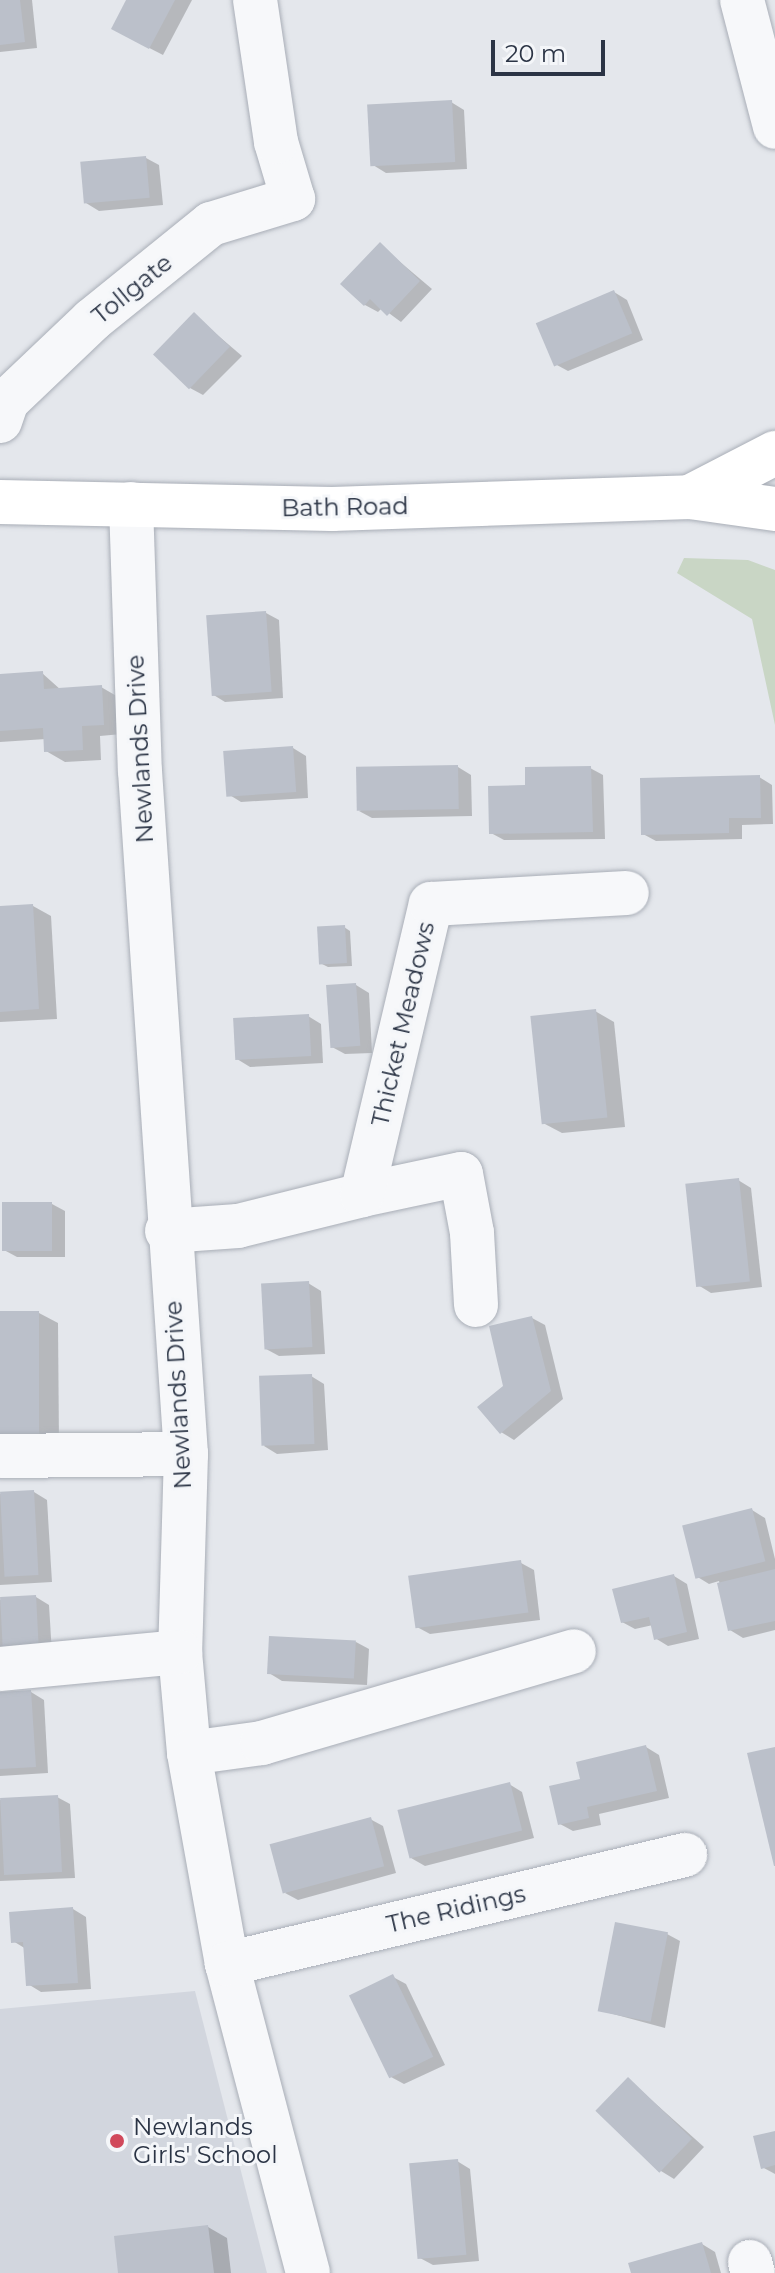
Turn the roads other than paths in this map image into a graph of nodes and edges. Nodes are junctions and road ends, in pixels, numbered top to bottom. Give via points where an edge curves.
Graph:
1 (255, 0) edge
2 (742, 0) edge
3 (775, 127) edge
4 (0, 421) edge
5 (775, 453) edge
6 (690, 497) junction
7 (0, 502) edge
8 (131, 504) junction
9 (775, 509) edge
10 (627, 893) dead end
11 (362, 1195) junction
12 (167, 1231) junction
13 (476, 1305) dead end
14 (186, 1454) junction
15 (0, 1456) edge
16 (574, 1651) dead end
17 (180, 1652) junction
18 (0, 1669) edge
19 (189, 1753) junction
20 (685, 1855) dead end
21 (227, 1964) junction
22 (308, 2273) edge

1 - 4 street, Tollgate via 276,142 293,199 211,224 92,320 7,401
2 - 3 street
5 - 6 main road, Bath Road
6 - 8 main road, Bath Road via 332,509
6 - 9 main road, Bath Road
7 - 8 main road, Bath Road
8 - 12 street, Newlands Drive via 140,771
10 - 11 street, Thicket Meadows via 431,904
11 - 12 street via 238,1226
11 - 13 street via 461,1174 472,1233
12 - 14 street, Newlands Drive
14 - 15 street
14 - 17 street, Newlands Drive
16 - 19 street via 262,1743
17 - 18 street
17 - 19 street, Newlands Drive
19 - 21 street, Newlands Drive
20 - 21 street, The Ridings
21 - 22 street, Newlands Drive

